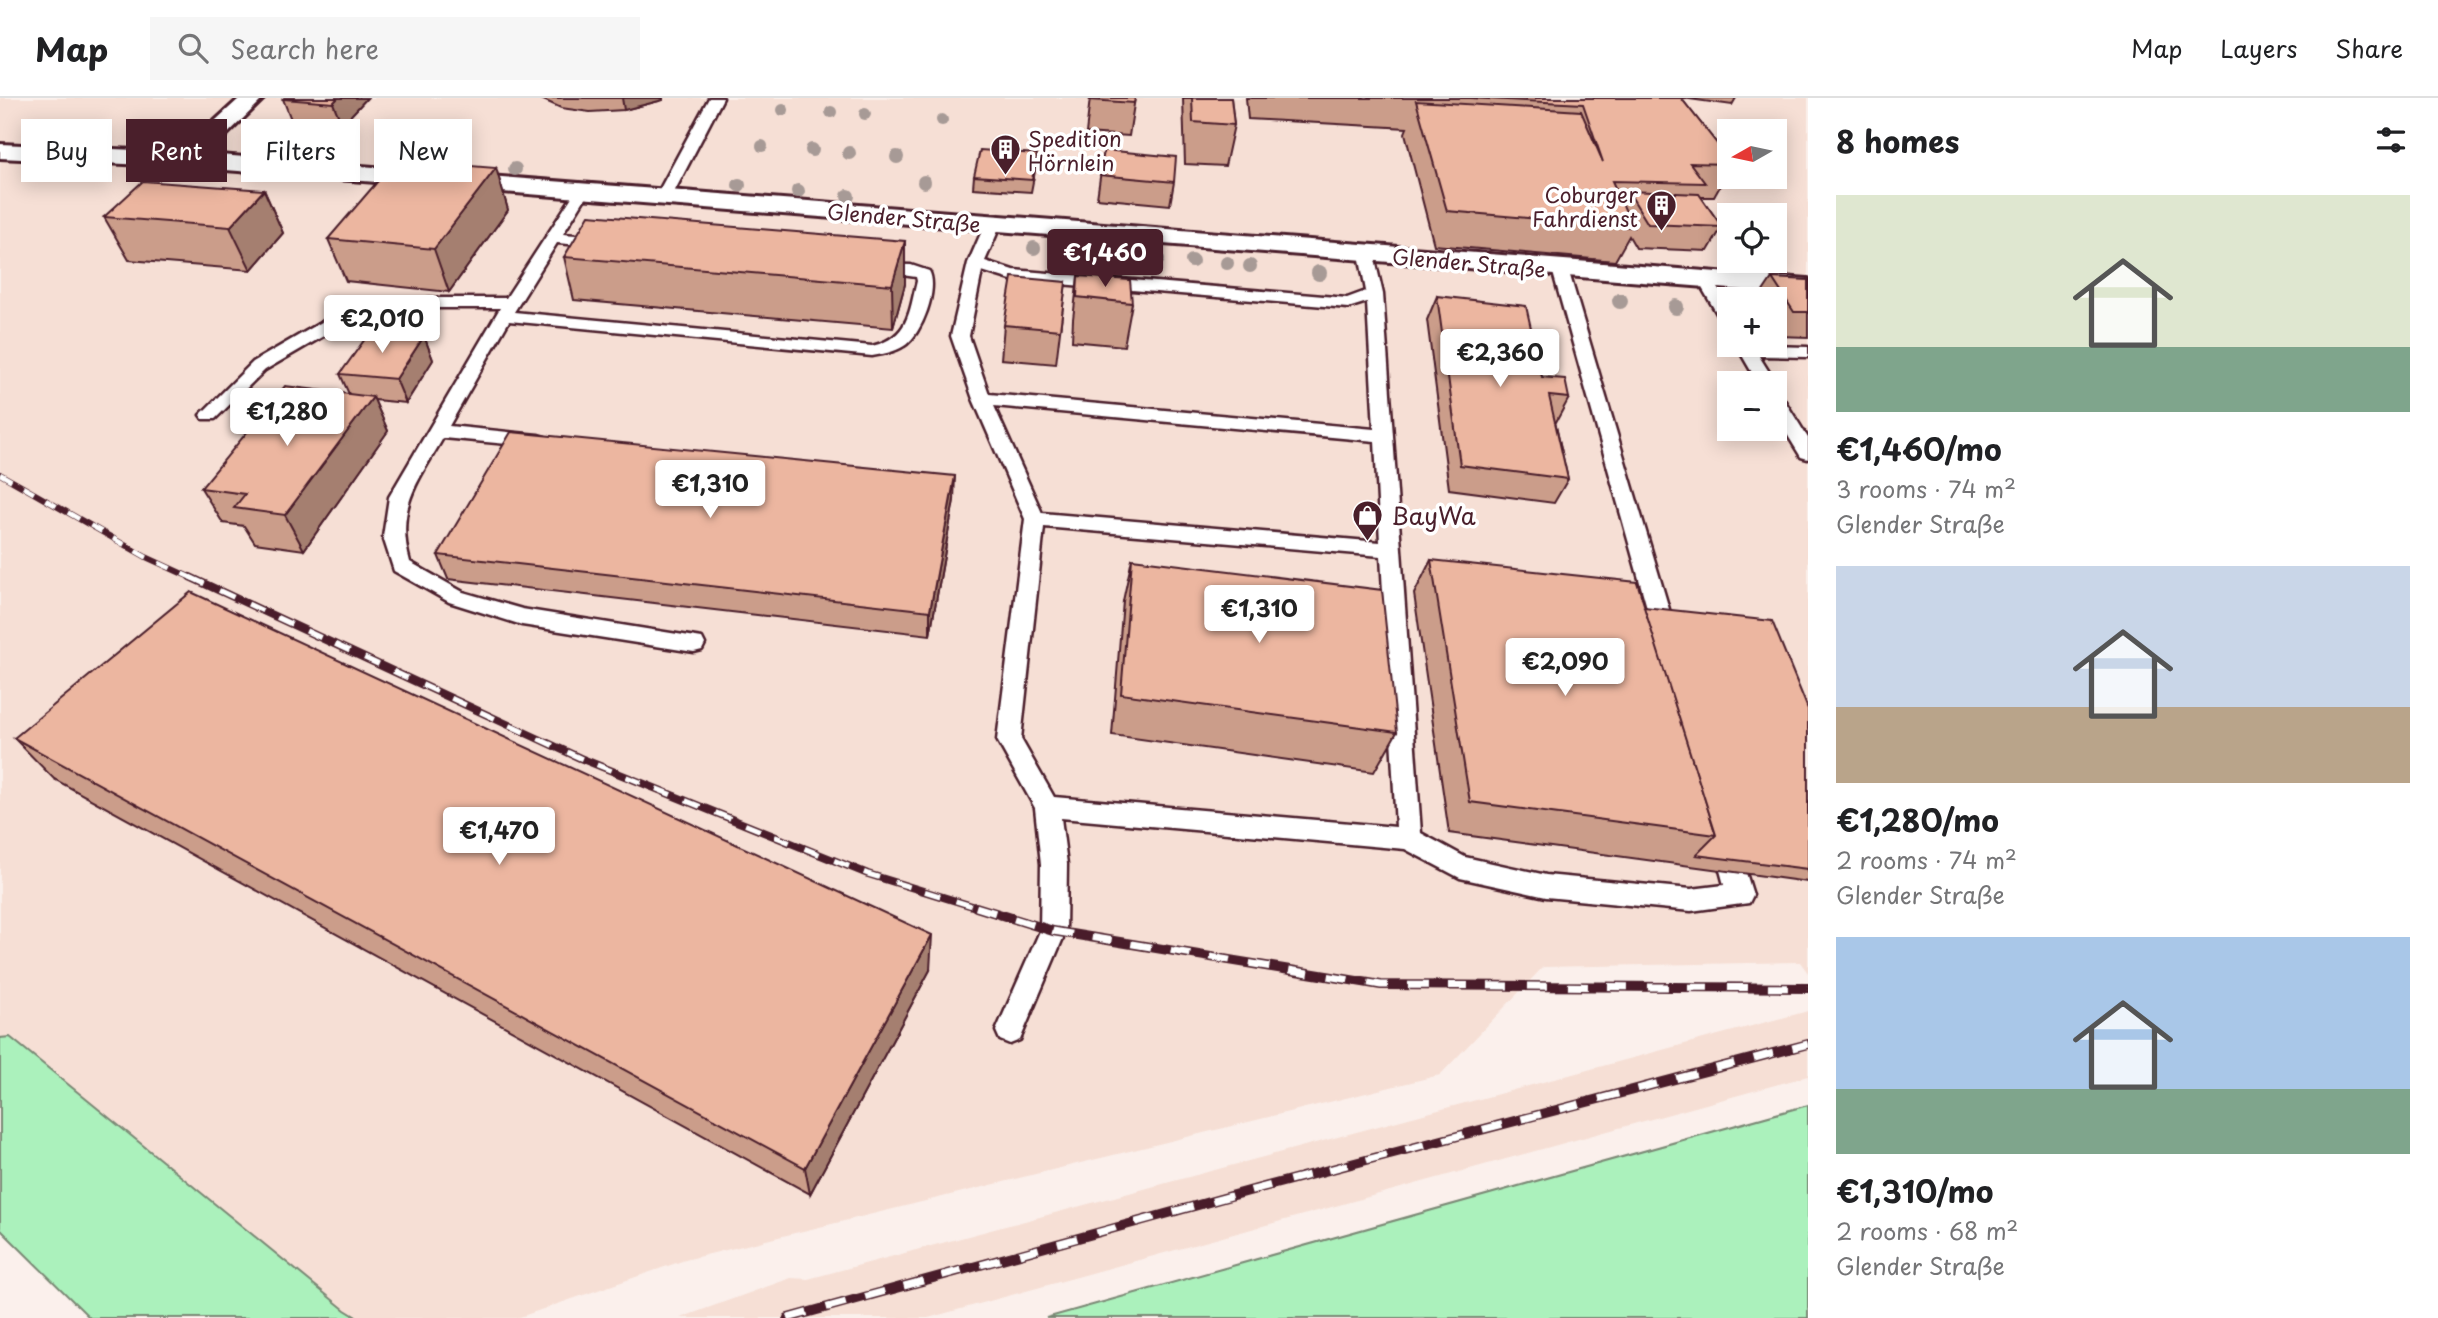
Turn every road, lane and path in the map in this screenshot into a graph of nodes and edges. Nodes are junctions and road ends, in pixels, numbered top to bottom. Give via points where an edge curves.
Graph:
1 (253, 98) edge
2 (716, 98) edge
3 (227, 122) edge
4 (0, 151) edge
5 (126, 157) edge
6 (227, 163) edge
7 (582, 192) junction
8 (663, 198) junction
9 (993, 225) junction
10 (553, 238) junction
11 (622, 244) edge
12 (1367, 254) junction
13 (976, 262) junction
14 (856, 265) edge
15 (1560, 269) junction
16 (1706, 281) junction
17 (1808, 287) edge
18 (1375, 294) junction
19 (1717, 300) edge
20 (508, 310) junction
21 (1787, 350) edge
22 (1808, 352) edge
23 (982, 399) junction
24 (209, 415) dead end
25 (1787, 418) edge
26 (437, 431) junction
27 (1384, 436) junction
28 (560, 444) edge
29 (1808, 453) edge
30 (1035, 519) junction
31 (1391, 550) junction
32 (694, 644) dead end
33 (1671, 656) edge
34 (1047, 807) junction
35 (1721, 829) edge
36 (1409, 839) junction
37 (1010, 1031) dead end

1 - 3 street
2 - 8 lane
4 - 5 street, Glender Straße
6 - 7 street, Glender Straße
7 - 8 street, Glender Straße
7 - 10 lane
8 - 9 street, Glender Straße
9 - 12 street, Glender Straße
9 - 13 lane
10 - 11 lane
10 - 20 lane
12 - 15 street, Glender Straße
12 - 18 lane
13 - 18 lane via 1011,275 1348,303
13 - 23 lane via 960,336
14 - 20 lane via 923,274 912,331 893,347 872,351
15 - 16 street, Glender Straße
15 - 33 lane
16 - 17 street, Glender Straße
16 - 19 lane
18 - 27 lane
20 - 24 lane via 430,303 368,312 333,323 259,366
20 - 26 lane
21 - 22 lane
23 - 27 lane
23 - 30 lane
25 - 29 lane
26 - 28 lane
26 - 32 lane via 399,497 393,537 401,566 456,597 522,617
27 - 31 lane
30 - 31 lane
30 - 34 lane via 1009,740
31 - 36 lane
34 - 36 lane
34 - 37 lane via 1054,864 1053,931
35 - 36 lane via 1740,895 1691,900 1534,884 1460,867

